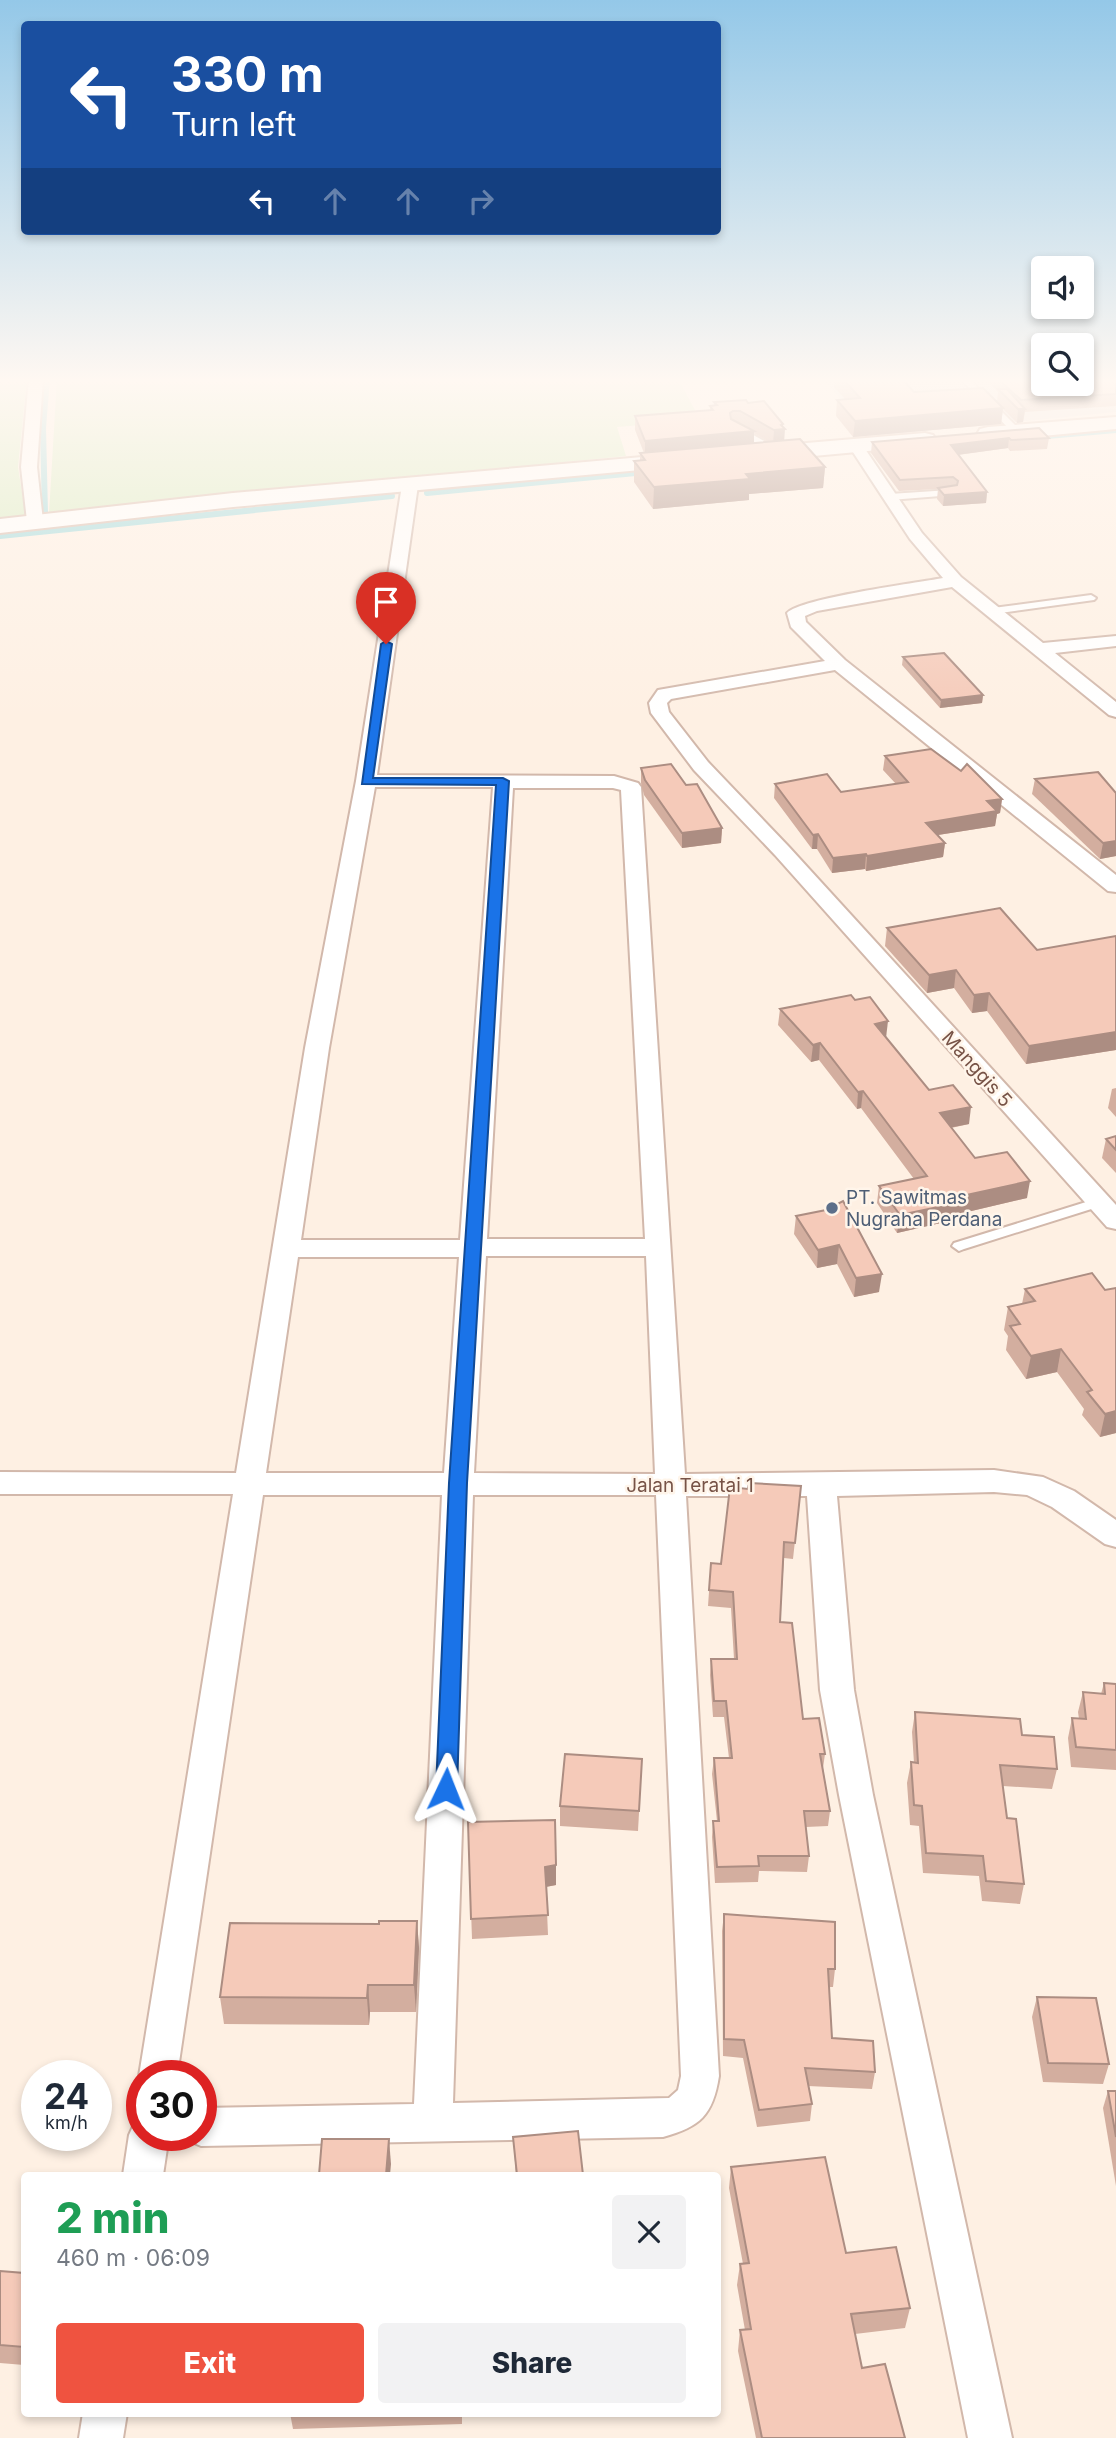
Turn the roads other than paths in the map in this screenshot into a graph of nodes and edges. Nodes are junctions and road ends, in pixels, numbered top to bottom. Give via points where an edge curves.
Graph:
1 (32, 492) edge
2 (340, 492) edge
3 (410, 492) edge
4 (887, 492) edge
5 (950, 493) edge
6 (890, 497) junction
7 (35, 521) junction
8 (0, 526) edge
9 (955, 581) junction
10 (1091, 598) dead end
11 (993, 611) junction
12 (1116, 641) edge
13 (1041, 649) junction
14 (839, 664) junction
15 (1116, 711) edge
16 (366, 781) junction
17 (503, 781) junction
18 (1116, 886) edge
19 (1111, 1214) edge
20 (959, 1246) dead end
21 (659, 1247) junction
22 (475, 1248) junction
23 (285, 1249) junction
24 (0, 1483) edge
25 (248, 1483) junction
26 (458, 1483) junction
27 (669, 1485) junction
28 (821, 1485) junction
29 (1116, 1536) edge
30 (161, 2060) edge
31 (433, 2123) junction
32 (217, 2127) edge
33 (147, 2151) edge
34 (143, 2172) edge
35 (104, 2417) edge
36 (101, 2438) edge
37 (990, 2438) edge

1 - 7 street
2 - 7 street
3 - 16 street
4 - 6 street
5 - 6 lane
6 - 9 street
7 - 8 street
9 - 11 street
9 - 14 street via 796,612 797,623
10 - 11 lane
11 - 13 street
12 - 13 street
13 - 15 street
14 - 18 street
14 - 19 street, Manggis 5 via 665,694 658,703 660,713 701,766
16 - 17 street
16 - 23 street
17 - 21 street via 614,782 631,787
17 - 22 street
19 - 20 lane
21 - 22 street
21 - 27 street
22 - 23 street
22 - 26 street
23 - 25 street
24 - 25 street, Jalan Teratai 1
25 - 26 street, Jalan Teratai 1
25 - 30 street
26 - 27 street, Jalan Teratai 1
26 - 31 street
27 - 28 street, Jalan Teratai 1
27 - 31 street via 700,2076 697,2094 679,2115 663,2118
28 - 29 street, Jalan Teratai 1 via 955,1481 1032,1485 1063,1499
28 - 37 street via 837,1690
31 - 32 street
33 - 34 street
35 - 36 street

